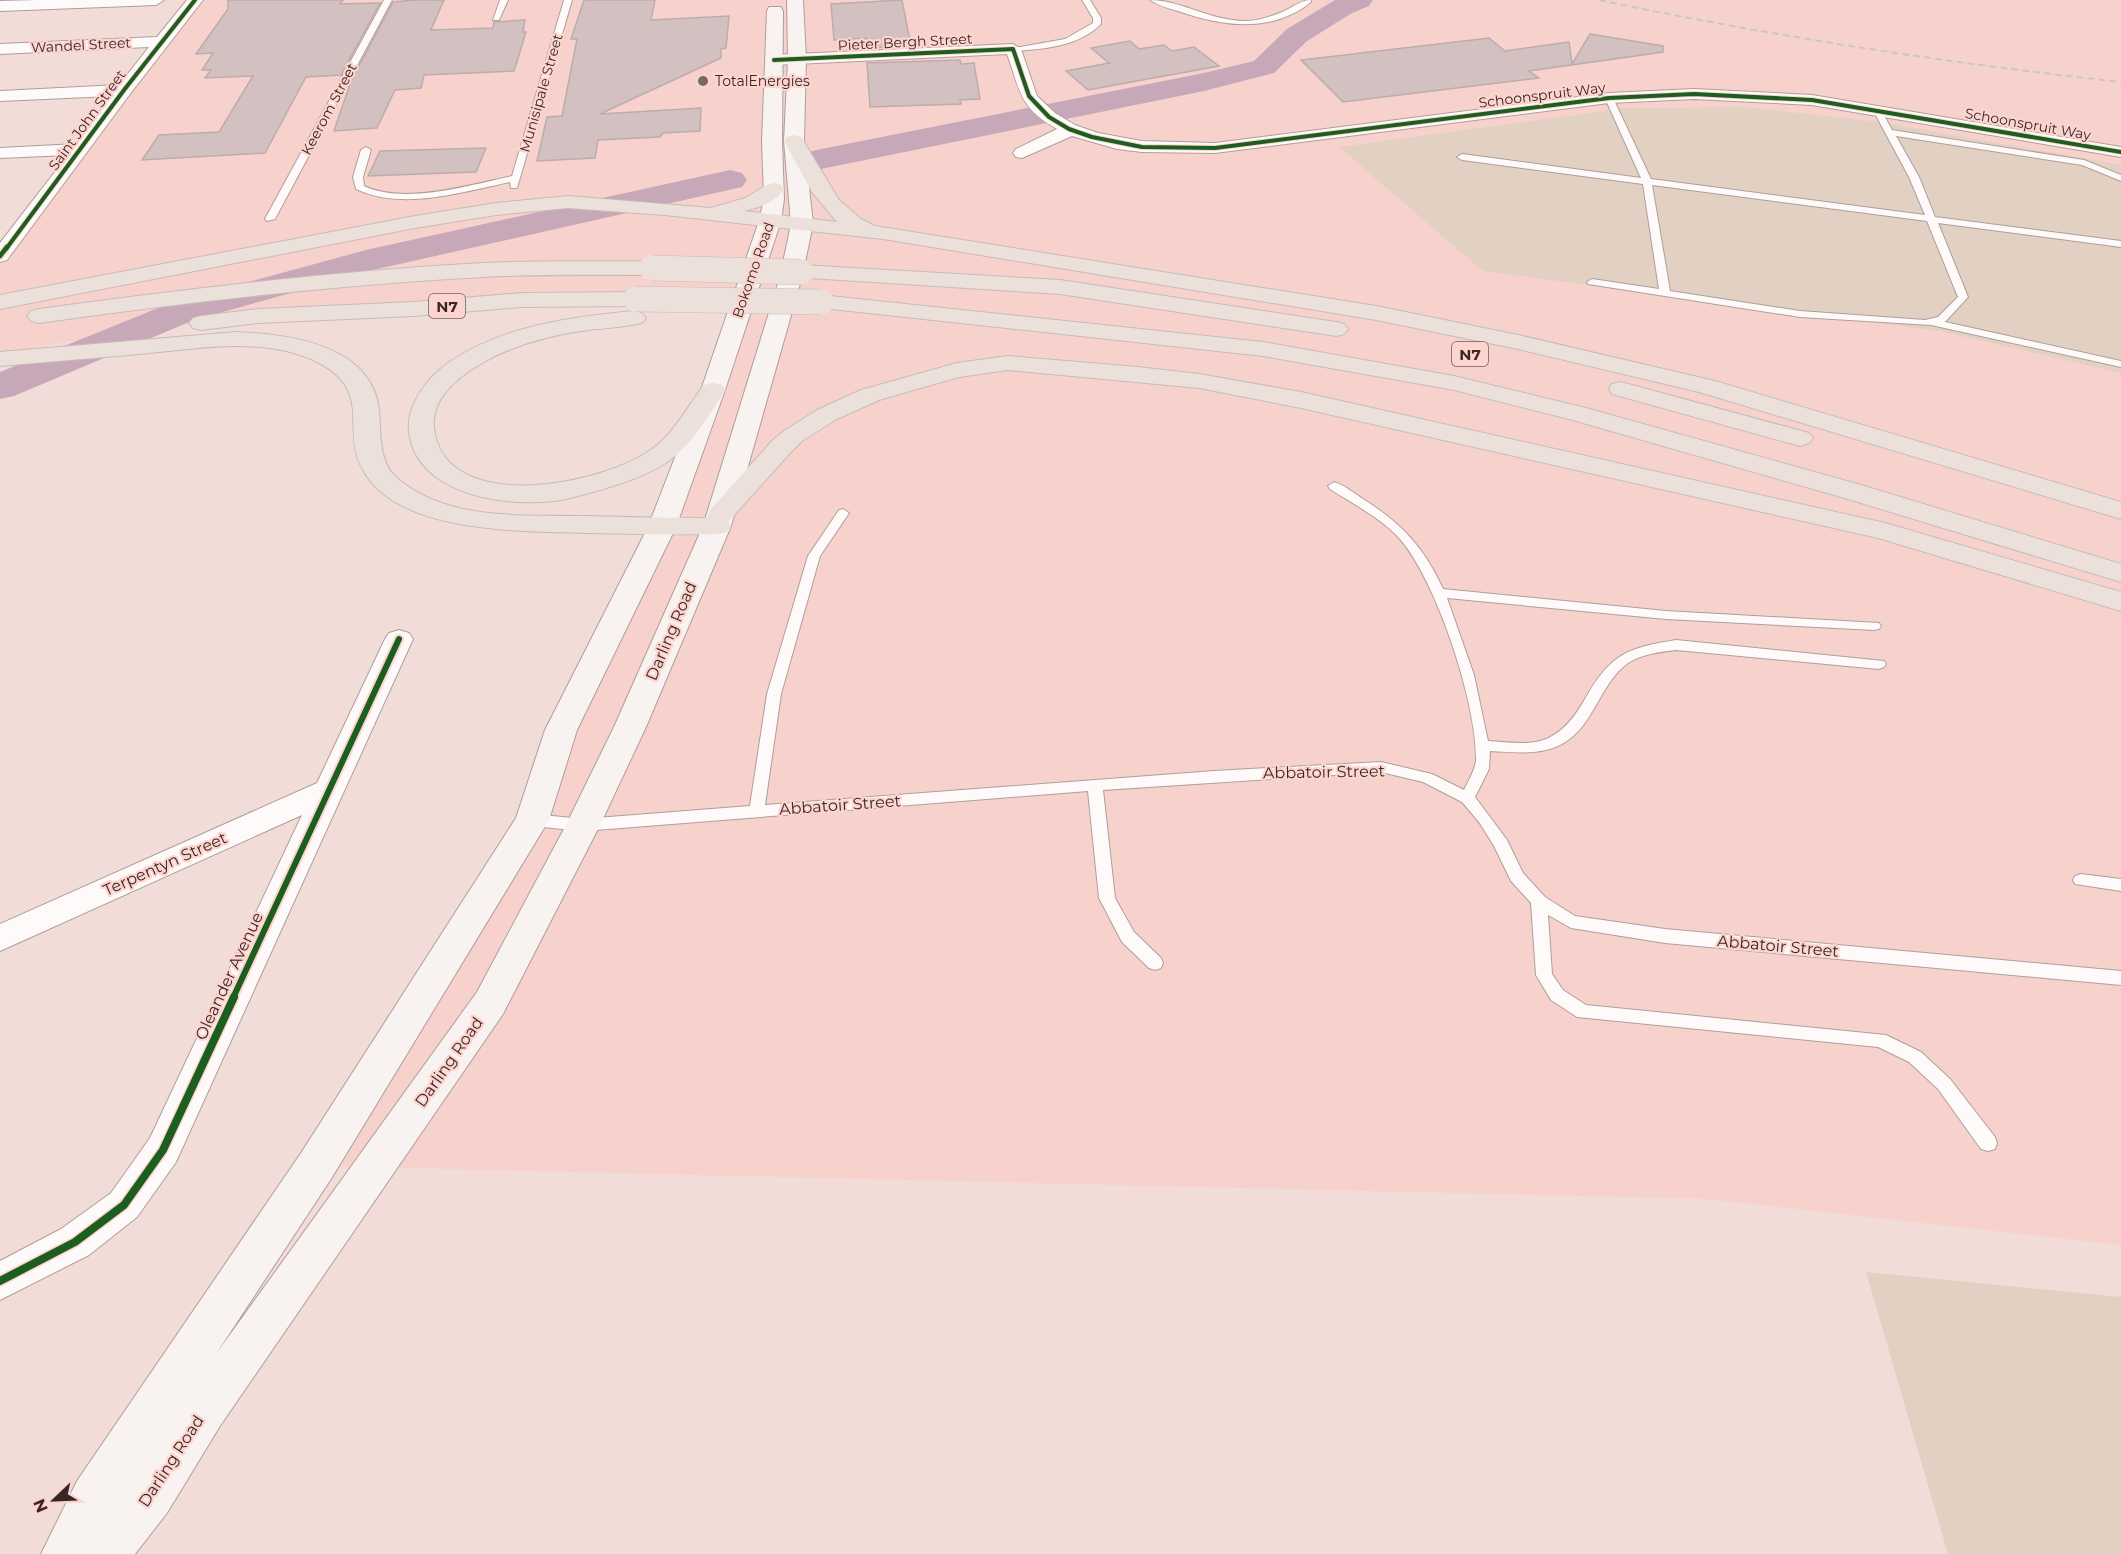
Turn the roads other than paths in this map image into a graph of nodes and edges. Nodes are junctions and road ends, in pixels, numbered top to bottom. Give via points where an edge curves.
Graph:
1 (156, 0) edge
2 (195, 0) edge
3 (388, 0) edge
4 (504, 0) edge
5 (568, 0) edge
6 (775, 0) edge
7 (795, 0) edge
8 (1086, 0) edge
9 (1154, 0) edge
10 (1306, 0) edge
11 (0, 6) edge
12 (496, 18) dead end
13 (162, 42) junction
14 (0, 49) edge
15 (1013, 49) junction
16 (797, 59) junction
17 (774, 60) junction
18 (124, 90) junction
19 (0, 96) edge
20 (1609, 98) junction
21 (1877, 110) junction
22 (1063, 126) junction
23 (1888, 132) junction
24 (794, 141) junction
25 (82, 149) junction
26 (366, 150) dead end
27 (2121, 152) edge
28 (0, 153) edge
29 (1022, 153) dead end
30 (1462, 157) dead end
31 (2121, 178) edge
32 (1647, 180) junction
33 (774, 189) junction
34 (702, 213) junction
35 (1931, 218) junction
36 (270, 219) dead end
37 (770, 221) junction
38 (802, 224) junction
39 (883, 233) junction
40 (2121, 244) edge
41 (0, 256) edge
42 (1592, 282) dead end
43 (1665, 293) junction
44 (0, 302) edge
45 (636, 308) junction
46 (819, 312) junction
47 (0, 321) edge
48 (1931, 322) junction
49 (0, 354) edge
50 (0, 358) edge
51 (2121, 364) edge
52 (712, 390) junction
53 (1334, 486) dead end
54 (2121, 511) edge
55 (843, 513) dead end
56 (718, 521) junction
57 (662, 527) junction
58 (2121, 527) edge
59 (1885, 531) junction
60 (2121, 573) edge
61 (1437, 593) junction
62 (2121, 602) edge
63 (1874, 626) dead end
64 (399, 639) dead end
65 (1879, 664) dead end
66 (1481, 746) junction
67 (1095, 786) junction
68 (330, 790) junction
69 (1467, 798) junction
70 (757, 811) junction
71 (532, 820) junction
72 (583, 825) junction
73 (2081, 880) dead end
74 (2121, 885) edge
75 (1539, 901) junction
76 (0, 938) edge
77 (1155, 963) dead end
78 (2121, 978) edge
79 (1988, 1143) dead end
80 (10, 1276) edge
81 (66, 1554) edge
82 (104, 1554) edge

1 - 11 street
2 - 13 street, Saint John Street
3 - 36 lane, Keerom Street
4 - 12 lane
5 - 26 lane, Munisipale Street via 515,182 440,193 378,196 358,187
6 - 17 main road, Bokomo Road
7 - 16 main road, Bokomo Road
8 - 15 lane, Pieter Bergh Street via 1097,18 1097,24 1090,30 1052,47
9 - 10 lane via 1233,25 1256,23 1293,11
13 - 14 street, Wandel Street
13 - 18 street, Saint John Street
15 - 16 street, Pieter Bergh Street
15 - 22 street, Schoonspruit Way via 1032,100
16 - 17 street, Pieter Bergh Street
16 - 24 main road, Bokomo Road
17 - 33 main road, Bokomo Road
18 - 19 street
18 - 25 street, Saint John Street
20 - 21 street, Schoonspruit Way via 1746,95
20 - 22 street, Schoonspruit Way via 1215,148 1143,146 1110,141
20 - 32 lane
21 - 23 lane
21 - 27 street, Schoonspruit Way
22 - 29 street
23 - 31 lane via 2084,163
23 - 35 lane via 1914,177
24 - 38 main road, Bokomo Road
24 - 39 highway via 826,199 857,224
25 - 28 street
25 - 41 street, Saint John Street
30 - 32 lane
32 - 35 lane
32 - 43 lane
33 - 34 highway via 745,205
33 - 37 main road, Bokomo Road
34 - 37 highway
34 - 44 highway via 568,202 496,209
35 - 40 lane
35 - 48 lane via 1963,297 1941,320
37 - 38 highway
37 - 52 main road, Bokomo Road
38 - 39 highway
38 - 56 main road, Bokomo Road via 791,277
39 - 54 highway via 1376,313 1518,342 1706,387
42 - 43 lane
43 - 48 lane via 1800,314
45 - 46 highway
45 - 49 highway, N7 via 523,300 259,316 123,332
45 - 52 highway via 534,332 455,369 422,411 423,444 431,459 452,476 480,489 513,494 555,493 615,479 665,451
46 - 59 highway via 906,328 1066,344 1229,367 1387,396 1644,455 1781,493
46 - 60 highway, N7 via 1263,349 1454,383 1634,429
47 - 58 highway, N7, bridge via 335,281 485,270 652,268 801,272 1060,287 1408,341 1600,383
48 - 51 lane
50 - 57 highway via 230,340 298,345 346,367 362,387 375,469 383,480 411,500 452,515 497,522
52 - 57 main road, Bokomo Road
53 - 61 lane via 1403,535 1421,558
55 - 70 lane via 814,556 804,590 774,694
56 - 57 highway
56 - 59 highway via 782,446 826,415 922,378 1008,363 1210,383 1460,434
56 - 72 main road, Darling Road via 630,727
57 - 71 main road via 561,730
59 - 62 highway
61 - 63 lane via 1666,615
61 - 66 lane via 1467,671
64 - 68 street, Oleander Avenue
65 - 66 lane via 1676,645 1648,650 1622,661 1566,734 1542,746
66 - 69 lane via 1483,762
67 - 69 lane, Abbatoir Street via 1381,767 1427,778
67 - 70 lane, Abbatoir Street
67 - 77 lane via 1107,898 1128,937
68 - 76 street, Terpentyn Street
68 - 80 street, Oleander Avenue via 163,1150 124,1205 75,1242
69 - 75 lane, Abbatoir Street via 1501,844 1517,877
70 - 72 lane, Abbatoir Street
71 - 72 lane, Abbatoir Street
71 - 81 main road via 316,1166 94,1498
72 - 82 main road, Darling Road via 490,1003 204,1410 150,1496
73 - 74 lane
75 - 78 lane, Abbatoir Street via 1571,922 1665,936
75 - 79 lane via 1544,975 1557,995 1582,1012 1880,1040 1915,1057 1944,1084

